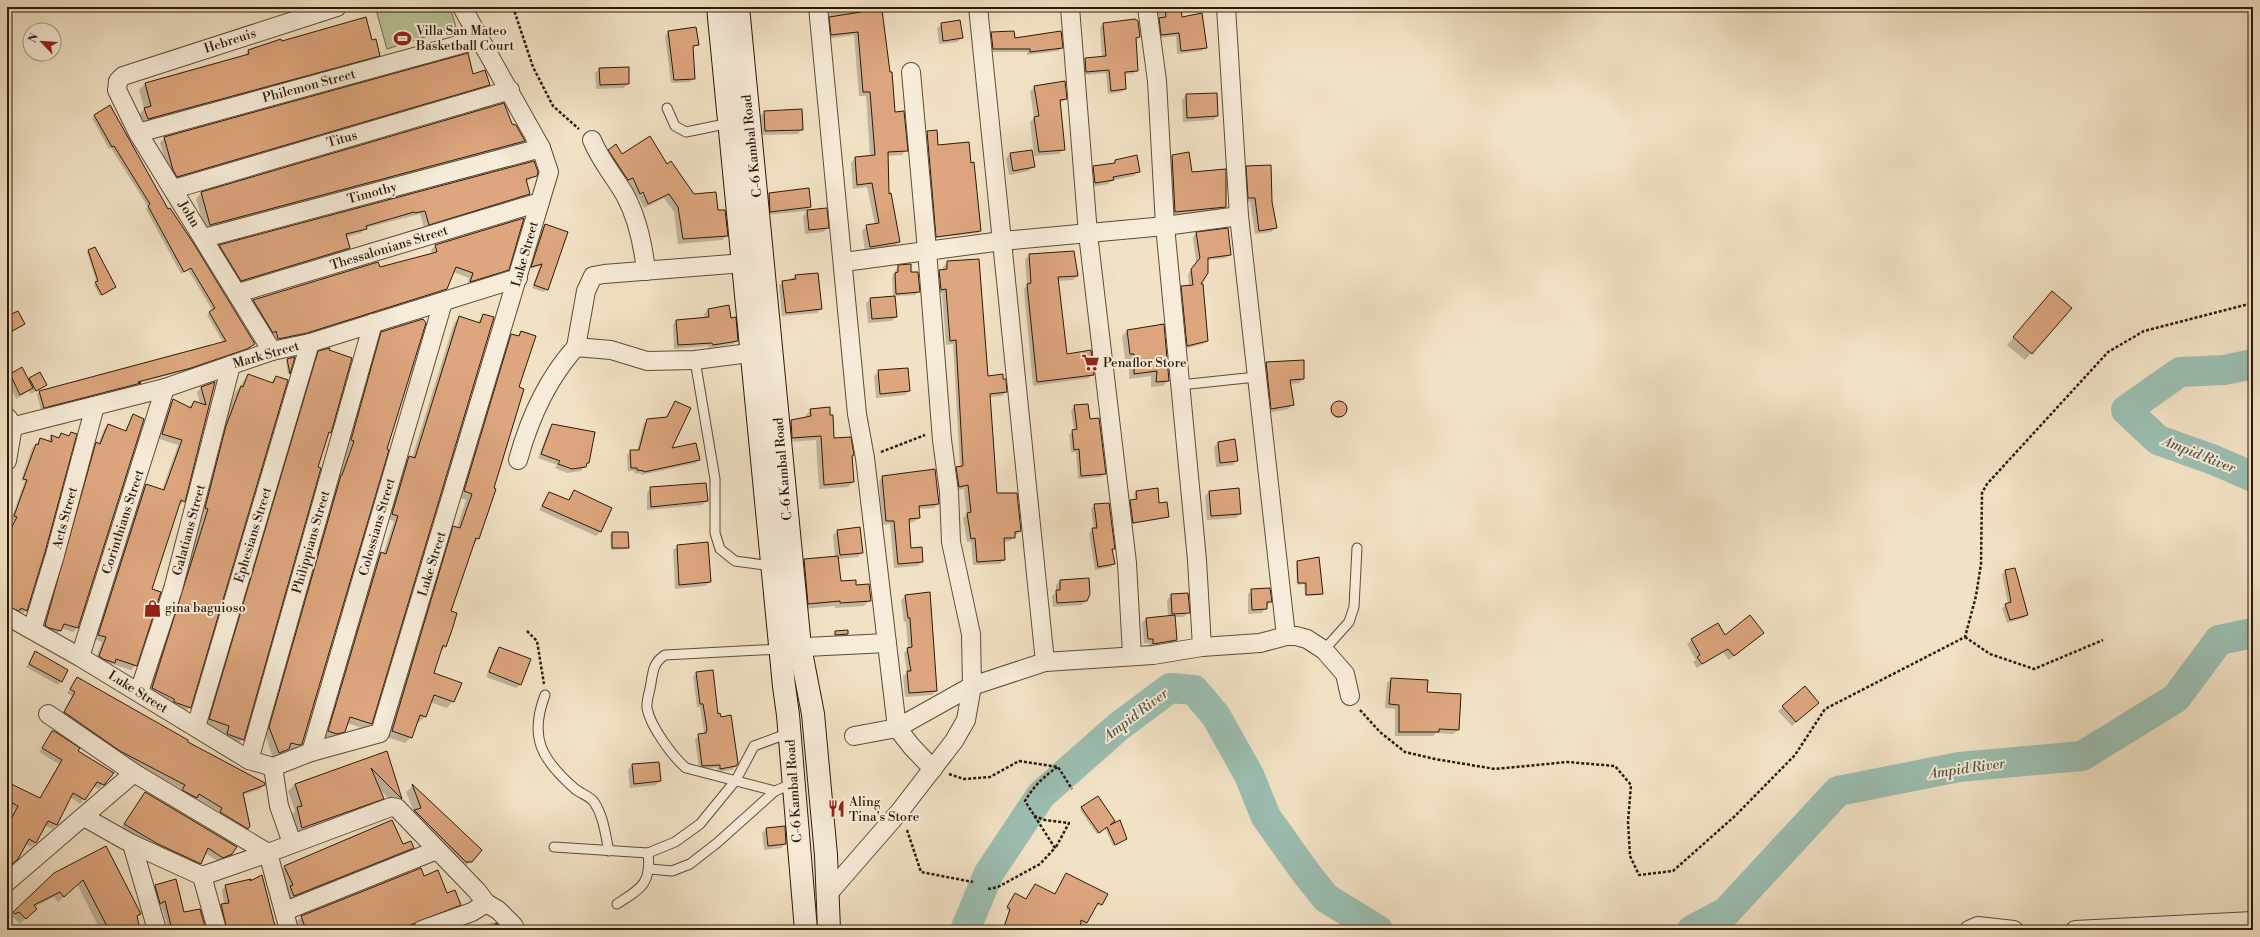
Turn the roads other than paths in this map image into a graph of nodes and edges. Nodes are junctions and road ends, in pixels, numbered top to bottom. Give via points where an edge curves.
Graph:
1 (337, 7) edge
2 (462, 7) edge
3 (718, 7) edge
4 (738, 7) edge
5 (818, 7) edge
6 (978, 7) edge
7 (1070, 7) edge
8 (1147, 7) edge
9 (1226, 7) edge
10 (480, 39) junction
11 (910, 72) dead end
12 (123, 76) joint
13 (510, 90) junction
14 (667, 108) dead end
15 (730, 123) junction
16 (138, 133) junction
17 (592, 140) road end
18 (541, 148) junction
19 (174, 189) junction
20 (540, 202) junction
21 (1239, 216) junction
22 (1165, 226) junction
23 (1088, 234) junction
24 (204, 238) junction
25 (1002, 241) junction
26 (927, 250) junction
27 (844, 262) junction
28 (744, 263) junction
29 (646, 271) junction
30 (518, 278) junction
31 (238, 294) junction
32 (442, 302) junction
33 (373, 324) junction
34 (310, 343) junction
35 (576, 347) junction
36 (272, 351) junction
37 (762, 351) junction
38 (695, 360) junction
39 (231, 365) junction
40 (1256, 376) junction
41 (1180, 385) junction
42 (165, 388) junction
43 (95, 406) junction
44 (9, 423) edge
45 (518, 460) dead end
46 (7, 461) edge
47 (1357, 548) dead end
48 (772, 566) junction
49 (7, 616) edge
50 (32, 630) junction
51 (1286, 636) junction
52 (887, 643) junction
53 (1202, 647) junction
54 (790, 648) junction
55 (1324, 650) junction
56 (1132, 655) junction
57 (80, 657) junction
58 (1045, 662) junction
59 (972, 686) junction
60 (138, 692) junction
61 (546, 695) road end
62 (1350, 696) road end
63 (48, 714) dead end
64 (196, 727) junction
65 (897, 728) junction
66 (790, 732) junction
67 (854, 736) dead end
68 (311, 752) junction
69 (249, 760) junction
70 (273, 767) junction
71 (933, 769) junction
72 (134, 773) junction
73 (736, 780) junction
74 (785, 787) junction
75 (84, 817) junction
76 (292, 843) junction
77 (132, 844) junction
78 (554, 847) dead end
79 (437, 850) junction
80 (609, 851) junction
81 (268, 853) junction
82 (648, 853) junction
83 (650, 869) junction
84 (202, 876) junction
85 (7, 882) edge
86 (827, 895) junction
87 (486, 903) junction
88 (616, 904) dead end
89 (285, 912) junction
90 (2253, 922) edge
91 (514, 926) dead end
92 (157, 930) edge
93 (217, 930) edge
94 (289, 930) edge
95 (422, 930) edge
96 (806, 930) edge
97 (829, 930) edge
98 (1969, 930) edge
99 (2014, 930) edge
100 (2075, 930) edge

1 - 12 street, Hebreuis
2 - 10 street, Luke Street
3 - 15 main road, C-6 Kambal Road
4 - 37 main road, C-6 Kambal Road
5 - 27 street
6 - 25 street
7 - 23 street
8 - 22 street via 1157,82
9 - 21 street
10 - 13 street, Luke Street
10 - 16 street, Philemon Street
11 - 26 street
12 - 16 street, John via 118,81 117,90
13 - 18 street, Luke Street
13 - 19 street, Titus
14 - 15 lane via 675,126 686,132
15 - 28 main road, C-6 Kambal Road
16 - 19 street, John
17 - 29 street via 600,159 634,213 643,241
18 - 20 street, Luke Street via 549,172
18 - 24 street, Timothy
19 - 24 street, John
20 - 30 street, Luke Street
20 - 31 street, Thessalonians Street
21 - 22 street
21 - 40 street
22 - 23 street
22 - 41 street
23 - 25 street
23 - 56 street via 1127,563
24 - 31 street, John
25 - 26 street
25 - 58 street
26 - 27 street
26 - 59 street via 949,492 951,542 971,634
27 - 52 street via 857,414 865,458
28 - 29 street
28 - 37 main road, C-6 Kambal Road
29 - 35 street via 593,276 586,291
30 - 32 street, Mark Street
30 - 68 street, Luke Street via 384,726 380,733 374,736
31 - 36 street, John
32 - 33 street, Mark Street
32 - 68 street, Colossians Street
33 - 34 street, Mark Street
33 - 69 street, Philippians Street
34 - 36 street, Mark Street
34 - 64 street, Ephesians Street
35 - 38 street via 611,350 647,362
35 - 45 street via 543,396
36 - 39 street, Mark Street
37 - 38 street
37 - 48 main road, C-6 Kambal Road
37 - 54 main road, C-6 Kambal Road
38 - 48 lane via 716,479 715,533 720,550 735,561
39 - 42 street, Mark Street
39 - 60 street, Galatians Street via 173,589
40 - 41 lane
40 - 51 street
41 - 53 street
42 - 43 street, Mark Street
42 - 57 street, Corinthians Street
43 - 44 street, Mark Street
43 - 50 street, Acts Street via 55,556
44 - 46 street
47 - 55 lane via 1354,607 1349,622
48 - 54 main road, C-6 Kambal Road
49 - 50 street, Luke Street
50 - 57 street, Luke Street
51 - 53 street via 1260,643
51 - 55 street via 1307,639
52 - 54 street
52 - 65 street
53 - 56 street via 1153,655
54 - 66 main road, C-6 Kambal Road
54 - 73 lane via 665,655 656,661 647,708 654,725 675,758 686,768
54 - 86 main road, C-6 Kambal Road via 813,714 826,855
55 - 62 street via 1345,674
56 - 58 street
57 - 60 street, Luke Street
58 - 59 street
59 - 65 street
59 - 71 street via 966,720
60 - 64 street, Luke Street
61 - 80 lane via 536,727 542,752 562,777 593,800 603,820
63 - 72 street
64 - 69 street, Luke Street
65 - 67 street
65 - 71 street
66 - 73 lane via 754,746
66 - 74 main road, C-6 Kambal Road
68 - 70 street, Luke Street
69 - 70 street, Luke Street
70 - 76 street via 280,806
71 - 86 street
72 - 75 street
72 - 81 street
73 - 74 lane
73 - 82 lane via 692,831 675,842
74 - 83 lane via 690,864 672,871
74 - 96 main road, C-6 Kambal Road
75 - 77 street
75 - 85 street
76 - 79 street via 394,807
76 - 81 street
77 - 84 street
77 - 92 street
78 - 80 lane
79 - 87 street
79 - 89 street
80 - 82 lane
81 - 84 street
81 - 89 street
82 - 83 lane
83 - 88 lane via 640,889
84 - 93 street
86 - 97 main road, C-6 Kambal Road
87 - 91 street via 498,910
87 - 95 street via 472,912
89 - 94 street
90 - 100 street
98 - 99 street via 1978,926

